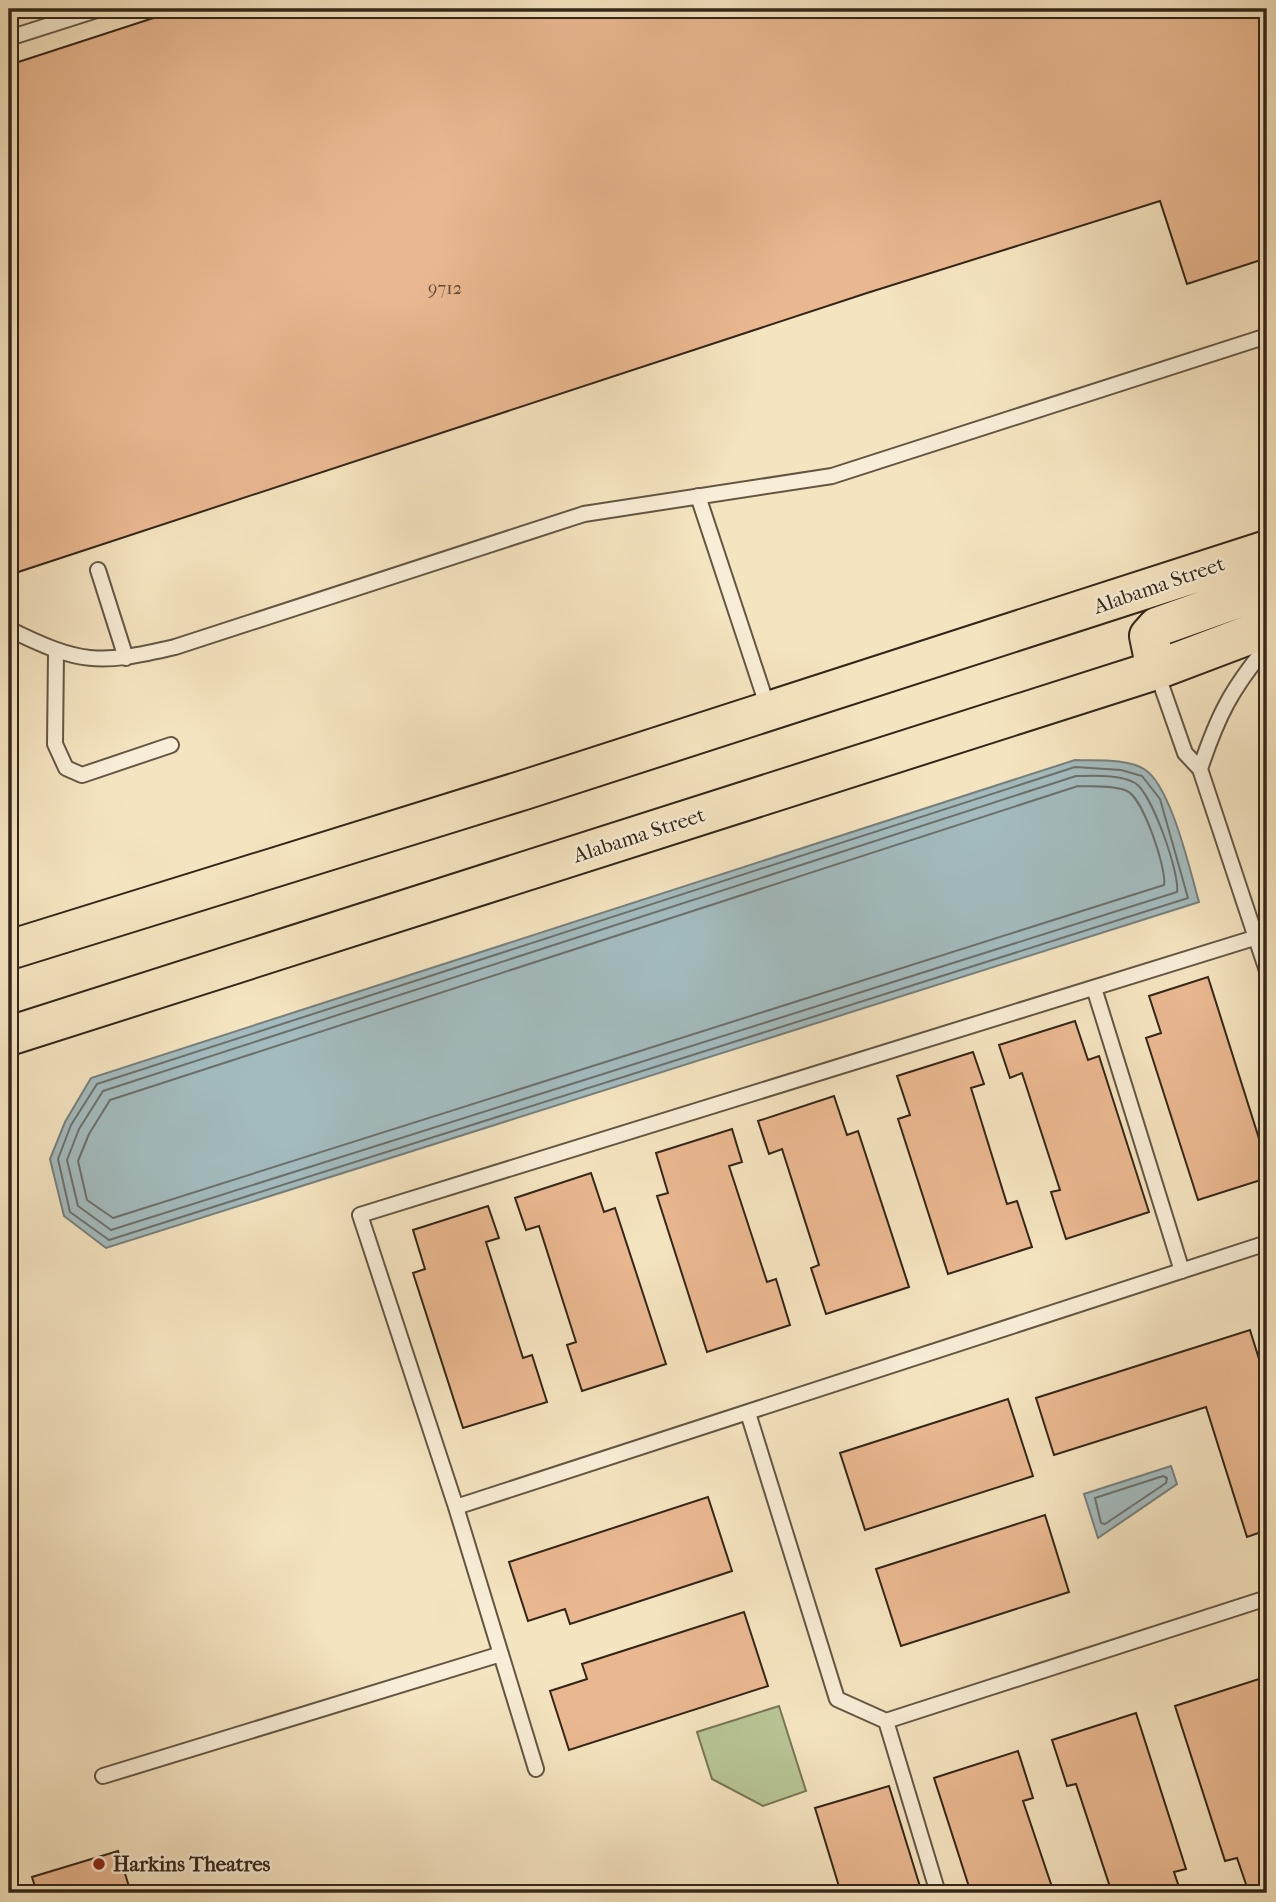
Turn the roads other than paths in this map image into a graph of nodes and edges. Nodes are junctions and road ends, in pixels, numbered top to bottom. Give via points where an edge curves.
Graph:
1 (100, 9) edge
2 (9, 38) edge
3 (1267, 336) edge
4 (698, 496) junction
5 (1267, 550) edge
6 (98, 570) dead end
7 (1267, 588) edge
8 (1267, 628) edge
9 (9, 629) edge
10 (1267, 646) edge
11 (56, 652) junction
12 (126, 658) junction
13 (1156, 670) junction
14 (769, 711) junction
15 (171, 745) dead end
16 (1200, 769) junction
17 (1261, 936) edge
18 (9, 950) edge
19 (1267, 971) edge
20 (1094, 988) junction
21 (9, 1036) edge
22 (1267, 1243) edge
23 (1182, 1271) junction
24 (748, 1413) junction
25 (456, 1507) junction
26 (1267, 1598) edge
27 (501, 1654) junction
28 (886, 1721) junction
29 (536, 1769) dead end
30 (103, 1776) dead end
31 (938, 1893) edge

1 - 2 lane
3 - 4 lane via 832,476
4 - 12 lane via 584,514 175,647
4 - 14 lane
5 - 14 main road, Alabama Street
6 - 12 lane
7 - 13 main road via 1157,627 1149,636
8 - 13 main road, Alabama Street
9 - 11 lane
10 - 16 lane via 1218,716
11 - 12 lane via 91,660
11 - 15 lane via 55,744 66,768 82,775
13 - 16 lane via 1185,753
13 - 21 main road, Alabama Street
14 - 18 main road, Alabama Street
16 - 17 lane
17 - 19 lane
17 - 20 lane
20 - 23 lane
20 - 25 lane via 360,1215
22 - 23 lane
23 - 24 lane
24 - 25 lane
24 - 28 lane via 837,1699
25 - 27 lane
26 - 28 lane
27 - 29 lane
27 - 30 lane
28 - 31 lane

